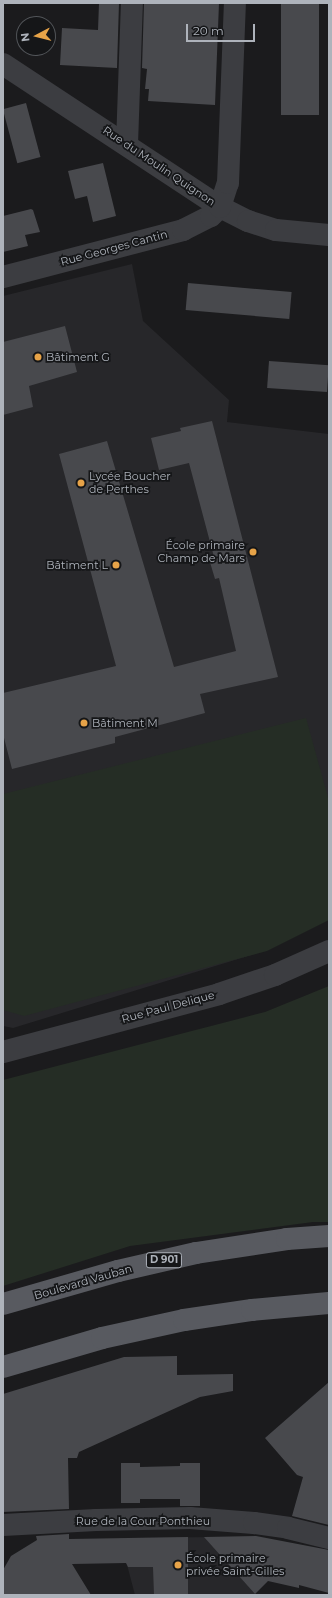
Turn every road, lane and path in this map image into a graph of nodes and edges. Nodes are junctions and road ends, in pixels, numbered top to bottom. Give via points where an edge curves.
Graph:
1 (132, 3) edge
2 (235, 3) edge
3 (3, 64) edge
4 (127, 144) junction
5 (220, 207) junction
6 (329, 234) edge
7 (3, 277) edge
8 (329, 951) edge
9 (3, 1052) edge
10 (329, 1236) edge
11 (329, 1303) edge
12 (3, 1304) edge
13 (3, 1367) edge
14 (3, 1525) edge
15 (329, 1538) edge

1 - 4 street
2 - 5 street via 228,182
3 - 4 street, Rue du Moulin Quignon
4 - 5 street, Rue du Moulin Quignon
5 - 6 street, Rue du Moulin Quignon via 248,221 276,230
5 - 7 street, Rue Georges Cantin via 211,216 183,230
8 - 9 street, Rue Paul Delique via 275,975 219,994
10 - 12 main road, Boulevard Vauban / D 901 via 287,1239 196,1253 118,1271
11 - 13 main road via 252,1310 184,1320 102,1338
14 - 15 street, Rue de la Cour Ponthieu via 190,1518 254,1523

